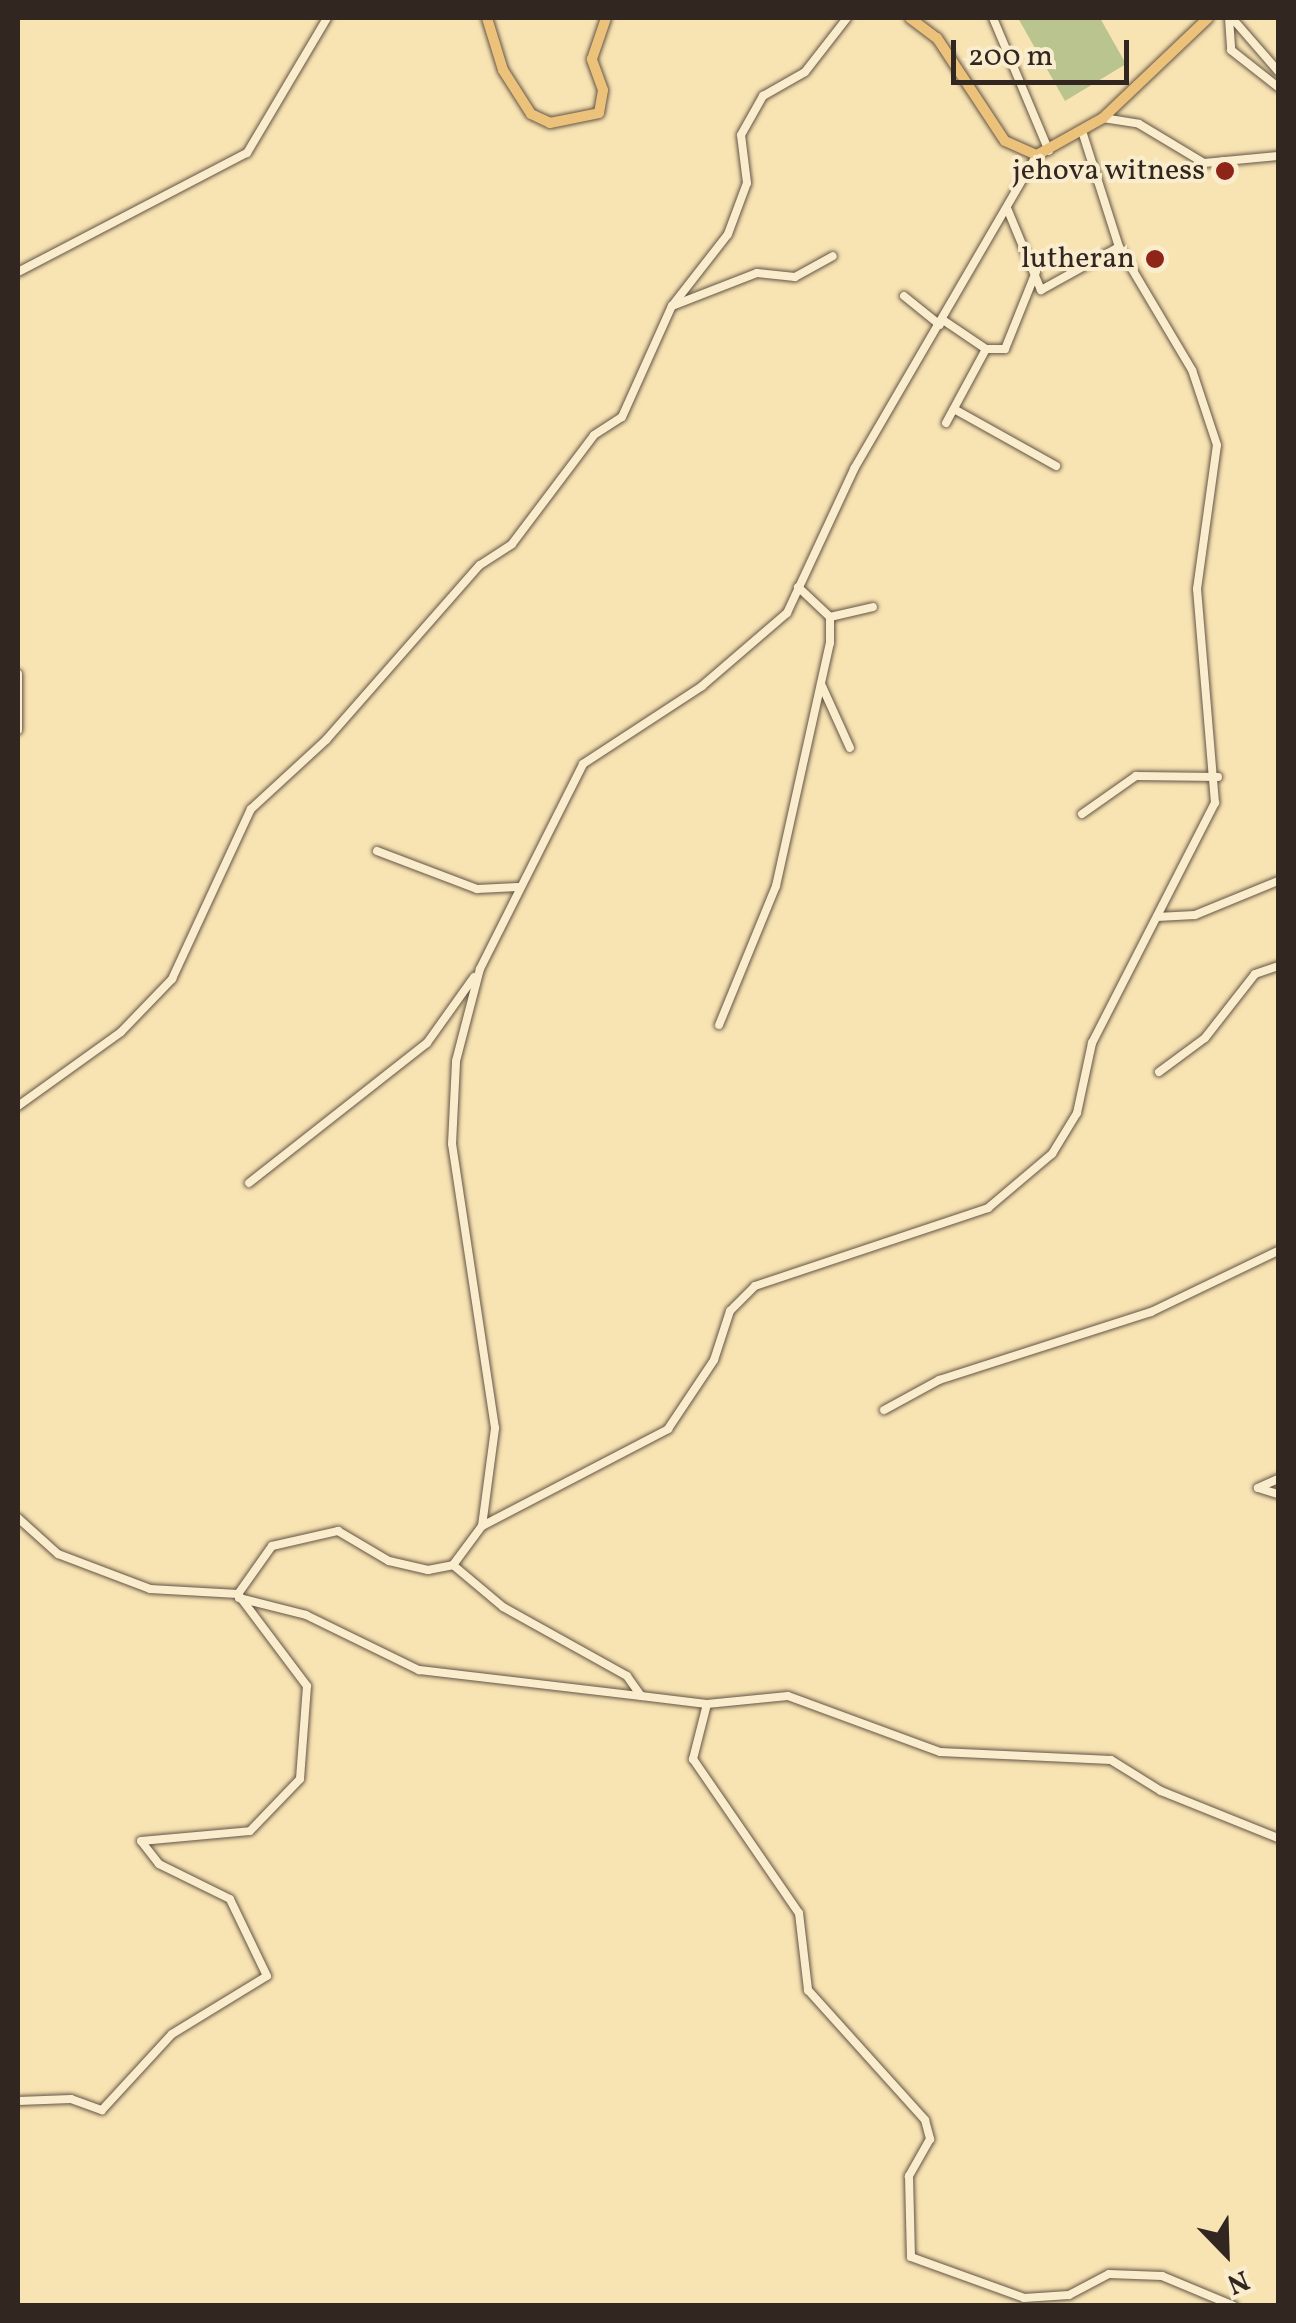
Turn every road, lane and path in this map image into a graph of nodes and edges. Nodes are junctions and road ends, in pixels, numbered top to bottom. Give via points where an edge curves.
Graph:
1 (328, 18) edge
2 (487, 18) edge
3 (606, 18) edge
4 (848, 18) edge
5 (910, 18) edge
6 (993, 18) edge
7 (1208, 18) edge
8 (1231, 18) edge
9 (1278, 71) edge
10 (1278, 87) edge
11 (1103, 118) junction
12 (1083, 134) junction
13 (1044, 154) junction
14 (1278, 156) edge
15 (1006, 208) junction
16 (1119, 247) junction
17 (833, 256) dead end
18 (18, 272) edge
19 (1036, 272) junction
20 (904, 296) dead end
21 (672, 306) junction
22 (942, 323) junction
23 (986, 349) junction
24 (954, 408) junction
25 (946, 423) dead end
26 (1056, 466) dead end
27 (798, 587) junction
28 (873, 607) dead end
29 (830, 617) junction
30 (18, 674) edge
31 (821, 684) junction
32 (18, 730) edge
33 (850, 748) dead end
34 (1218, 777) junction
35 (1082, 814) dead end
36 (377, 851) dead end
37 (1278, 882) edge
38 (518, 886) junction
39 (1157, 917) junction
40 (1278, 966) edge
41 (480, 969) junction
42 (719, 1025) dead end
43 (1160, 1072) dead end
44 (18, 1106) edge
45 (249, 1183) dead end
46 (1278, 1251) edge
47 (884, 1410) dead end
48 (1278, 1479) edge
49 (1278, 1494) edge
50 (18, 1518) edge
51 (482, 1526) junction
52 (453, 1565) junction
53 (238, 1596) junction
54 (640, 1696) junction
55 (707, 1704) junction
56 (1278, 1838) edge
57 (18, 2101) edge
58 (1234, 2306) edge

1 - 18 street via 248,153
2 - 3 main road via 503,70 531,114 550,123 599,113 603,90 592,58
4 - 21 street via 805,72 763,96 741,135 747,183 728,234
5 - 13 main road via 937,38 1006,141
6 - 13 street
7 - 11 main road
8 - 9 street
8 - 10 street via 1231,50
11 - 12 main road
11 - 14 street via 1139,124 1204,162
12 - 13 main road
12 - 16 street
13 - 15 street
15 - 19 street
15 - 22 street
16 - 19 street via 1048,291
16 - 34 street via 1192,370 1218,445 1197,589
17 - 21 street via 795,277 757,273
19 - 23 street via 1005,349
20 - 22 street
21 - 44 street via 622,416 594,434 512,544 480,565 326,740 251,809 172,979 121,1032
22 - 23 street
22 - 27 street
23 - 24 street
24 - 25 street
24 - 26 street
27 - 29 street
27 - 38 street via 758,642 583,764
28 - 29 street
29 - 31 street
30 - 32 street
31 - 33 street
31 - 42 street via 776,886
34 - 35 street via 1136,776
34 - 39 street via 1215,803
36 - 38 street via 476,889
37 - 39 street via 1195,915
38 - 41 street
39 - 51 street via 1092,1043 1068,1136 1004,1200 756,1286 730,1310 714,1360 668,1429
40 - 43 street via 1256,974 1205,1038
41 - 45 street via 428,1043
41 - 51 street via 456,1062 452,1144 496,1428
46 - 47 street via 1152,1312 939,1380
48 - 49 street via 1258,1488
50 - 53 street via 58,1554 150,1589
51 - 52 street
52 - 53 street via 406,1568 354,1536 317,1531 272,1546
52 - 54 street via 503,1607 627,1676
53 - 54 street via 306,1615 419,1670
53 - 57 street via 307,1686 300,1779 250,1830 141,1840 160,1864 230,1899 268,1976 172,2034 102,2110 72,2099
54 - 55 street
55 - 56 street via 788,1696 940,1752 1112,1760 1161,1791
55 - 58 street via 693,1759 799,1913 808,1990 925,2120 930,2139 910,2176 911,2257 1024,2298 1069,2295 1109,2274 1162,2276

